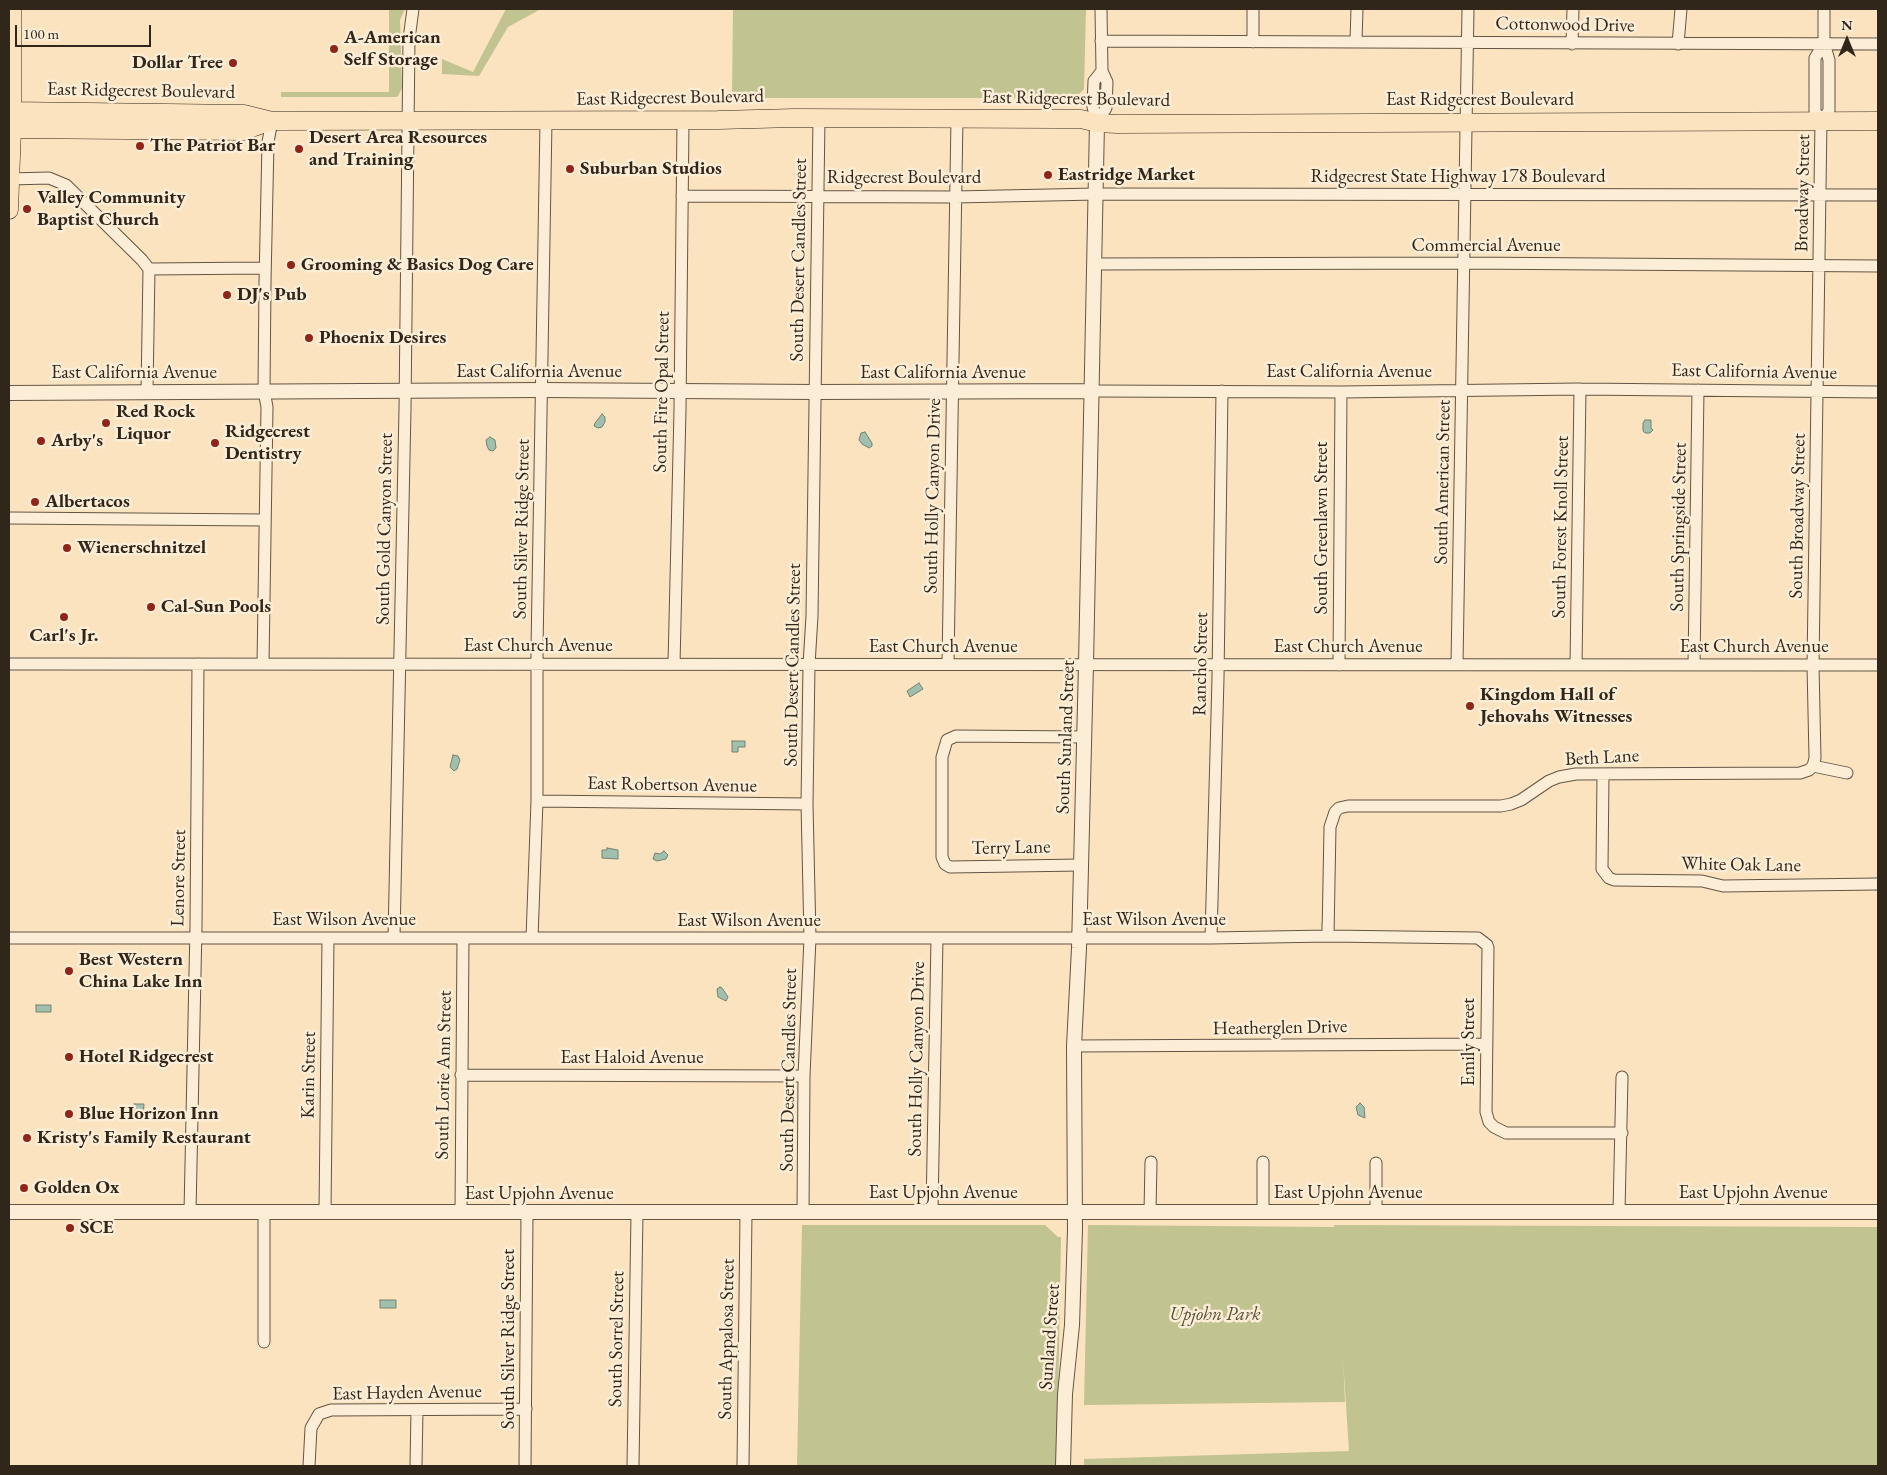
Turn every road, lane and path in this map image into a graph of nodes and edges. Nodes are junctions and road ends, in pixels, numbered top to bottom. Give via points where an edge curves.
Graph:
1 (12, 9) edge
2 (413, 9) edge
3 (1101, 9) edge
4 (1253, 9) edge
5 (1357, 9) edge
6 (1468, 9) edge
7 (1572, 9) edge
8 (1681, 9) edge
9 (1824, 9) edge
10 (1101, 41) junction
11 (1356, 41) junction
12 (1253, 42) junction
13 (1468, 42) junction
14 (1824, 43) junction
15 (1572, 44) junction
16 (1678, 44) junction
17 (1878, 44) edge
18 (10, 111) edge
19 (819, 118) junction
20 (957, 118) junction
21 (683, 120) junction
22 (272, 121) junction
23 (408, 121) junction
24 (546, 121) junction
25 (1467, 121) junction
26 (1821, 121) junction
27 (1878, 121) edge
28 (1097, 123) junction
29 (10, 129) edge
30 (9, 179) edge
31 (1096, 194) junction
32 (1820, 194) junction
33 (1466, 195) junction
34 (1878, 195) edge
35 (682, 196) junction
36 (818, 196) junction
37 (955, 197) junction
38 (9, 210) edge
39 (1464, 263) junction
40 (1094, 264) junction
41 (1820, 266) junction
42 (1878, 266) edge
43 (265, 268) junction
44 (149, 269) junction
45 (1580, 389) junction
46 (404, 390) junction
47 (541, 390) junction
48 (1698, 390) junction
49 (264, 391) junction
50 (952, 391) junction
51 (1092, 391) junction
52 (1222, 391) junction
53 (1462, 391) junction
54 (147, 392) junction
55 (680, 392) junction
56 (815, 392) junction
57 (1341, 392) junction
58 (1818, 392) junction
59 (1878, 392) edge
60 (9, 393) edge
61 (9, 518) edge
62 (265, 520) junction
63 (9, 664) edge
64 (198, 664) junction
65 (264, 664) junction
66 (400, 664) junction
67 (537, 664) junction
68 (674, 664) junction
69 (948, 664) junction
70 (1086, 664) junction
71 (1457, 664) junction
72 (1694, 664) junction
73 (809, 665) junction
74 (1339, 665) junction
75 (1576, 665) junction
76 (1813, 665) junction
77 (1878, 665) edge
78 (1218, 666) junction
79 (1084, 737) junction
80 (1813, 766) junction
81 (1847, 773) dead end
82 (1602, 774) junction
83 (537, 801) junction
84 (807, 804) junction
85 (1081, 864) junction
86 (1878, 884) edge
87 (1328, 936) junction
88 (196, 937) junction
89 (9, 938) edge
90 (394, 938) junction
91 (463, 938) junction
92 (532, 938) junction
93 (810, 938) junction
94 (937, 938) junction
95 (1079, 938) junction
96 (1211, 938) junction
97 (328, 939) junction
98 (1487, 945) joint
99 (1486, 1044) junction
100 (1074, 1046) junction
101 (460, 1075) junction
102 (804, 1076) junction
103 (1622, 1077) dead end
104 (1622, 1133) junction
105 (1150, 1162) dead end
106 (1263, 1162) dead end
107 (1376, 1163) dead end
108 (932, 1211) junction
109 (1075, 1211) junction
110 (9, 1212) edge
111 (190, 1212) junction
112 (264, 1212) junction
113 (325, 1212) junction
114 (461, 1212) junction
115 (803, 1212) junction
116 (1150, 1212) junction
117 (1263, 1212) junction
118 (1376, 1212) junction
119 (1619, 1212) junction
120 (1878, 1212) edge
121 (527, 1213) junction
122 (637, 1213) junction
123 (746, 1213) junction
124 (264, 1342) dead end
125 (526, 1409) junction
126 (417, 1410) junction
127 (309, 1466) edge
128 (416, 1466) edge
129 (525, 1466) edge
130 (633, 1466) edge
131 (742, 1466) edge
132 (1063, 1466) edge

1 - 18 main road
2 - 23 street, South Gold Canyon Street via 409,40
3 - 10 street
4 - 12 street
5 - 11 street
6 - 13 street, South American Street
7 - 15 street
8 - 16 street
9 - 14 street
10 - 12 street, Cottonwood Drive
10 - 28 street via 1102,71 1107,82 1106,108
11 - 12 street, Cottonwood Drive
11 - 13 street, Cottonwood Drive
13 - 15 street, Cottonwood Drive
13 - 25 street, South American Street
14 - 16 street, Cottonwood Drive
14 - 17 street, Cottonwood Drive
14 - 26 street, Broadway Street via 1815,58 1815,111
15 - 16 street, Cottonwood Drive
18 - 22 main road, East Ridgecrest Boulevard via 244,114
18 - 29 main road
19 - 20 main road, East Ridgecrest Boulevard
19 - 21 main road, East Ridgecrest Boulevard
19 - 36 street, South Desert Candles Street
20 - 28 main road, East Ridgecrest Boulevard via 1081,119
20 - 37 street, South Holly Canyon Drive
21 - 24 main road, East Ridgecrest Boulevard
21 - 35 street, South Fire Opal Street
22 - 23 main road, East Ridgecrest Boulevard
22 - 29 main road, East Ridgecrest Boulevard via 243,131
22 - 43 street via 268,142
23 - 24 main road, East Ridgecrest Boulevard
23 - 46 street, South Gold Canyon Street
24 - 47 street, South Silver Ridge Street
25 - 26 main road, East Ridgecrest Boulevard
25 - 28 main road, East Ridgecrest Boulevard
25 - 33 street, South American Street
26 - 27 main road, East Ridgecrest Boulevard
26 - 32 street, Broadway Street
28 - 31 street
29 - 30 main road
30 - 38 main road
30 - 44 street via 49,178 66,185
31 - 33 street, Ridgecrest State Highway 178 Boulevard
31 - 37 street, Ridgecrest Boulevard
31 - 40 street
32 - 33 street, Ridgecrest State Highway 178 Boulevard
32 - 34 street, Ridgecrest State Highway 178 Boulevard
32 - 41 street, Broadway Street
33 - 39 street, South American Street
35 - 36 street, Ridgecrest Boulevard
35 - 55 street, South Fire Opal Street
36 - 37 street, Ridgecrest Boulevard
36 - 56 street, South Desert Candles Street
37 - 50 street, South Holly Canyon Drive
39 - 40 street, Commercial Avenue
39 - 41 street, Commercial Avenue
39 - 53 street, South American Street
40 - 51 street, South Sunland Street
41 - 42 street, Commercial Avenue
41 - 58 street, South Broadway Street
43 - 44 street
43 - 49 street
44 - 54 street
45 - 48 street, East California Avenue
45 - 53 street, East California Avenue
45 - 75 street, South Forest Knoll Street
46 - 47 street, East California Avenue
46 - 49 street, East California Avenue
46 - 66 street, South Gold Canyon Street
47 - 55 street, East California Avenue
47 - 67 street, South Silver Ridge Street
48 - 58 street, East California Avenue
48 - 72 street, South Springside Street
49 - 54 street, East California Avenue
49 - 62 street via 267,404
50 - 51 street, East California Avenue
50 - 56 street, East California Avenue
50 - 69 street, South Holly Canyon Drive
51 - 52 street, East California Avenue
51 - 70 street, South Sunland Street
52 - 57 street, East California Avenue
52 - 78 street, Rancho Street
53 - 57 street, East California Avenue
53 - 71 street, South American Street
54 - 60 street, East California Avenue
55 - 56 street, East California Avenue
55 - 68 street, South Fire Opal Street
56 - 73 street, South Desert Candles Street
57 - 74 street, South Greenlawn Street
58 - 59 street, East California Avenue
58 - 76 street, South Broadway Street
61 - 62 street
62 - 65 street
63 - 64 street, East Church Avenue
64 - 65 street, East Church Avenue
64 - 88 street, Lenore Street
65 - 66 street, East Church Avenue
66 - 67 street, East Church Avenue
66 - 90 street, South Gold Canyon Street
67 - 68 street, East Church Avenue
67 - 83 street, South Silver Ridge Street
68 - 73 street, East Church Avenue
69 - 70 street, East Church Avenue
69 - 73 street, East Church Avenue
70 - 78 street, East Church Avenue
70 - 79 street, South Sunland Street
71 - 74 street, East Church Avenue
71 - 75 street, East Church Avenue
72 - 75 street, East Church Avenue
72 - 76 street, East Church Avenue
73 - 84 street, South Desert Candles Street
74 - 78 street, East Church Avenue
76 - 77 street, East Church Avenue
76 - 80 street, South Broadway Street
78 - 96 street, Rancho Street
79 - 85 street, South Sunland Street
79 - 85 street, Terry Lane via 956,736 947,740 942,757 944,862 950,866
80 - 81 street, Beth Lane
80 - 82 street, Beth Lane via 1800,773
82 - 86 street, White Oak Lane via 1602,869 1614,880 1702,881 1723,886
82 - 87 street, Beth Lane via 1559,777 1521,800 1506,805 1339,808 1330,827
83 - 84 street, East Robertson Avenue
83 - 92 street, South Silver Ridge Street
84 - 93 street, South Desert Candles Street
85 - 95 street, South Sunland Street
87 - 96 street, East Wilson Avenue
87 - 98 street, East Wilson Avenue via 1478,938
88 - 89 street, East Wilson Avenue
88 - 97 street, East Wilson Avenue
88 - 111 street, Lenore Street
90 - 91 street, East Wilson Avenue
90 - 97 street, East Wilson Avenue
91 - 92 street, East Wilson Avenue
91 - 101 street, South Lorie Ann Street
92 - 93 street, East Wilson Avenue
93 - 94 street, East Wilson Avenue
93 - 102 street, South Desert Candles Street
94 - 95 street, East Wilson Avenue
94 - 108 street, South Holly Canyon Drive
95 - 96 street, East Wilson Avenue
95 - 100 street, South Sunland Street
97 - 113 street, Karin Street
98 - 99 street, Emily Street
99 - 100 street, Heatherglen Drive
99 - 104 street, Emily Street via 1486,1112 1494,1127 1513,1133
100 - 109 street, South Sunland Street
101 - 102 street, East Haloid Avenue
101 - 114 street, South Lorie Ann Street
102 - 115 street, South Desert Candles Street
103 - 104 street
104 - 119 street
105 - 116 street
106 - 117 street
107 - 118 street
108 - 109 street, East Upjohn Avenue
108 - 115 street, East Upjohn Avenue
109 - 116 street, East Upjohn Avenue
109 - 132 street, Sunland Street
110 - 111 street, East Upjohn Avenue
111 - 112 street, East Upjohn Avenue
112 - 113 street, East Upjohn Avenue
112 - 124 street
113 - 114 street, East Upjohn Avenue
114 - 121 street, East Upjohn Avenue
115 - 123 street, East Upjohn Avenue
116 - 117 street, East Upjohn Avenue
117 - 118 street, East Upjohn Avenue
118 - 119 street, East Upjohn Avenue
119 - 120 street, East Upjohn Avenue
121 - 122 street, East Upjohn Avenue
121 - 125 street, South Silver Ridge Street
122 - 123 street, East Upjohn Avenue
122 - 130 street, South Sorrel Street
123 - 131 street, South Appalosa Street
125 - 126 street, East Hayden Avenue
125 - 129 street, South Silver Ridge Street
126 - 127 street, East Hayden Avenue via 331,1410 319,1414 310,1428
126 - 128 street

